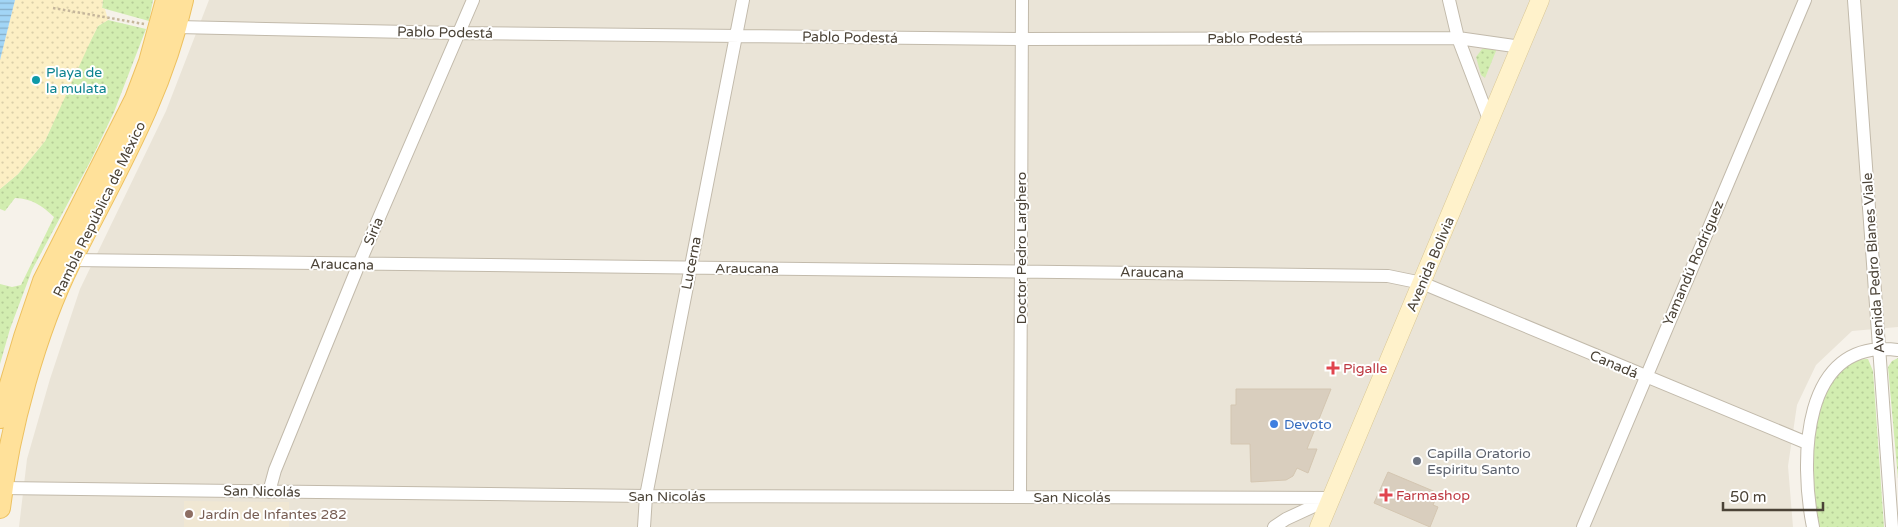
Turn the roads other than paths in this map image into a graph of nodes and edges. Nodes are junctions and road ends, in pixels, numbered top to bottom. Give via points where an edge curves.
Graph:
1 (166, 0) edge
2 (183, 0) edge
3 (473, 0) edge
4 (743, 0) edge
5 (1022, 0) edge
6 (1449, 0) edge
7 (1540, 0) edge
8 (1805, 0) edge
9 (1854, 0) edge
10 (169, 26) junction
11 (457, 33) junction
12 (736, 36) junction
13 (1458, 38) junction
14 (1021, 39) junction
15 (1521, 47) junction
16 (1490, 122) junction
17 (71, 260) junction
18 (359, 264) junction
19 (690, 268) junction
20 (1020, 270) junction
21 (1422, 282) junction
22 (1879, 349) junction
23 (1898, 350) edge
24 (1645, 377) junction
25 (0, 418) edge
26 (1807, 443) junction
27 (2, 488) junction
28 (269, 492) junction
29 (646, 496) junction
30 (1020, 497) junction
31 (1332, 498) junction
32 (0, 508) edge
33 (644, 527) edge
34 (1274, 527) edge
35 (1319, 527) edge
36 (1582, 527) edge
37 (1813, 527) edge
38 (1892, 527) edge

1 - 10 main road, Rambla República de México
2 - 10 main road, Rambla República de México
3 - 11 street, Siria
4 - 12 street, Lucerna
5 - 14 street, Doctor Pedro Larghero
6 - 13 street
7 - 15 street, Avenida Bolivia
8 - 24 street, Yamandú Rodríguez
9 - 22 street, Avenida Pedro Blanes Viale
10 - 11 street, Pablo Podestá
10 - 17 main road, Rambla República de México via 165,67 136,136
10 - 25 main road, Rambla República de México via 43,281
11 - 12 street, Pablo Podestá
11 - 18 street, Siria
12 - 14 street, Pablo Podestá
12 - 19 street, Lucerna
13 - 14 street, Pablo Podestá
13 - 15 street, Pablo Podestá
13 - 16 street
14 - 20 street, Doctor Pedro Larghero
15 - 16 street, Avenida Bolivia
16 - 21 street, Avenida Bolivia
17 - 18 street, Araucana
17 - 27 main road, Rambla República de México via 30,370
18 - 19 street, Araucana
18 - 28 street, Siria
19 - 20 street, Araucana
19 - 29 street, Lucerna
20 - 21 street, Araucana via 1388,276
20 - 30 street, Doctor Pedro Larghero
21 - 24 street, Canadá
21 - 31 street, Avenida Bolivia
22 - 23 street
22 - 26 street via 1855,354 1823,383
22 - 38 street, Avenida Pedro Blanes Viale
24 - 26 street, Canadá
24 - 36 street, Yamandú Rodríguez
26 - 37 street via 1808,495
27 - 28 street, San Nicolás
27 - 32 main road, Rambla República de México
28 - 29 street, San Nicolás
29 - 30 street, San Nicolás
29 - 33 street, Lucerna
30 - 31 street, San Nicolás
31 - 34 street
31 - 35 street, Avenida Bolivia

